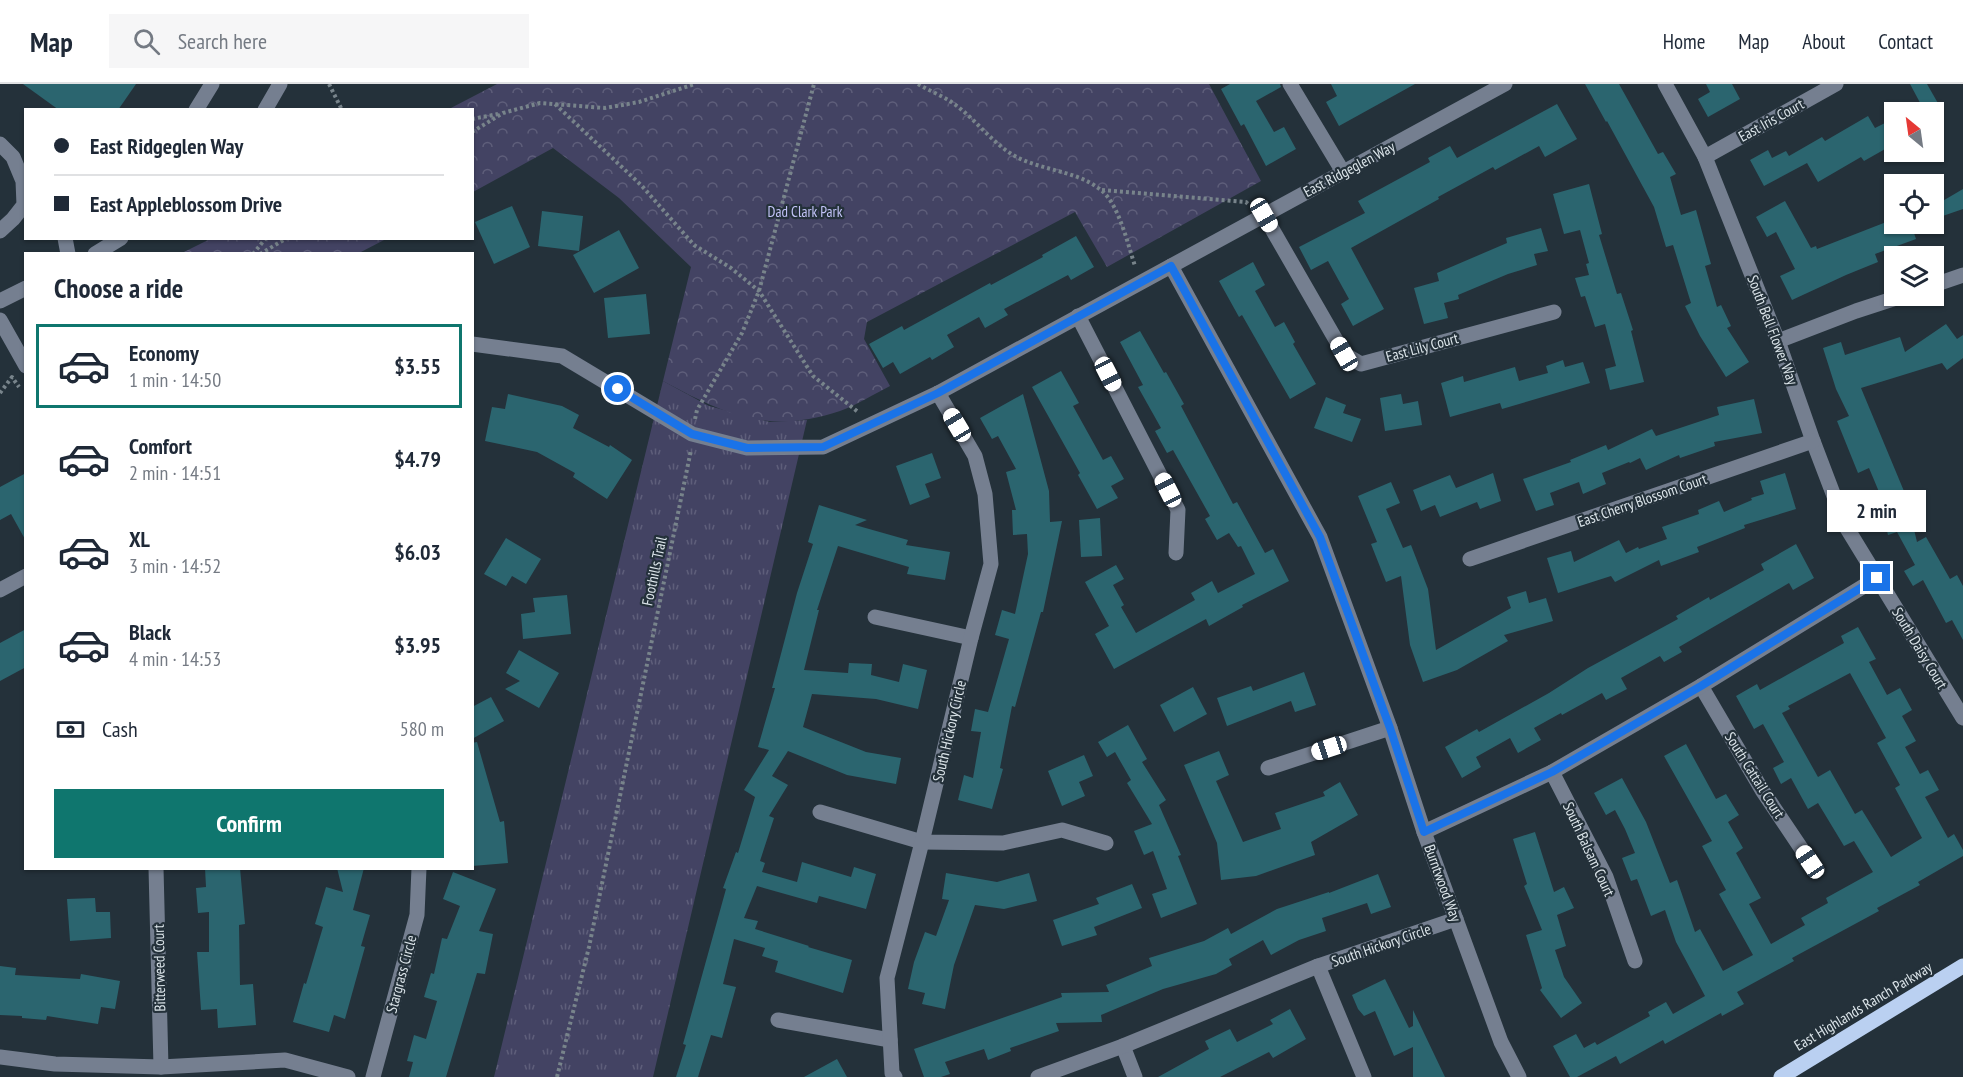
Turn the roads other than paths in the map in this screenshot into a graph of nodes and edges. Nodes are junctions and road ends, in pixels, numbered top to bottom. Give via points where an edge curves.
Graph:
1 (212, 84) edge
2 (280, 84) edge
3 (1290, 84) edge
4 (1505, 84) edge
5 (1665, 84) edge
6 (1836, 84) edge
7 (197, 108) edge
8 (266, 108) edge
9 (0, 144) edge
10 (1705, 157) junction
11 (1343, 172) junction
12 (24, 194) edge
13 (24, 207) edge
14 (1264, 215) junction
15 (0, 231) edge
16 (118, 240) edge
17 (97, 252) edge
18 (1171, 266) junction
19 (1963, 275) edge
20 (1944, 282) edge
21 (24, 289) edge
22 (0, 301) edge
23 (1884, 302) edge
24 (1554, 312) dead end
25 (1078, 316) junction
26 (0, 321) edge
27 (1778, 341) junction
28 (474, 344) edge
29 (24, 363) edge
30 (938, 393) junction
31 (1813, 441) junction
32 (1176, 553) dead end
33 (1470, 559) dead end
34 (24, 577) edge
35 (1877, 578) junction
36 (0, 590) edge
37 (875, 617) dead end
38 (971, 638) junction
39 (1701, 686) junction
40 (1963, 718) edge
41 (1390, 728) junction
42 (1268, 768) dead end
43 (1552, 772) junction
44 (820, 812) dead end
45 (1424, 832) junction
46 (922, 842) junction
47 (1106, 843) dead end
48 (1810, 862) dead end
49 (156, 870) edge
50 (419, 870) edge
51 (1456, 919) junction
52 (1635, 961) dead end
53 (1318, 966) junction
54 (1963, 966) edge
55 (778, 1020) dead end
56 (890, 1040) junction
57 (1124, 1046) junction
58 (0, 1058) edge
59 (161, 1067) junction
60 (348, 1077) edge
61 (373, 1077) edge
62 (895, 1077) edge
63 (1038, 1077) edge
64 (1135, 1077) edge
65 (1364, 1077) edge
66 (1519, 1077) edge
67 (1781, 1077) edge

1 - 7 street
2 - 8 street
3 - 11 street
4 - 11 street, East Ridgeglen Way
5 - 10 street, South Bell Flower Way
6 - 10 street, East Iris Court
9 - 12 street via 13,157
10 - 27 street, South Bell Flower Way
11 - 14 street, East Ridgeglen Way
13 - 15 street
14 - 18 street, East Ridgeglen Way
14 - 24 street, East Lily Court via 1344,354 1361,364
16 - 17 street
18 - 25 street, East Ridgeglen Way
18 - 41 street, Burntwood Way via 1320,537
19 - 20 street
21 - 22 street
23 - 27 street
25 - 30 street, East Ridgeglen Way
25 - 32 street via 1178,510
26 - 29 street
27 - 31 street, South Bell Flower Way
28 - 30 street, East Ridgeglen Way via 562,356 692,434 747,448 823,447
30 - 38 street, South Hickory Circle via 975,456 985,494 991,564
31 - 33 street, East Cherry Blossom Court
31 - 35 street, South Bell Flower Way via 1845,525
34 - 36 street
35 - 39 street
35 - 40 street, South Daisy Court
37 - 38 street
38 - 46 street, South Hickory Circle
39 - 43 street
39 - 48 street, South Cattail Court
41 - 42 street
41 - 45 street, Burntwood Way
43 - 45 street
43 - 52 street, South Balsam Court via 1606,877
44 - 46 street
45 - 51 street, Burntwood Way
46 - 47 street via 1003,843 1062,830
46 - 56 street, South Hickory Circle via 887,978
49 - 59 street, Bitterweed Court
50 - 61 street, Stargrass Circle via 417,915
51 - 53 street, South Hickory Circle
51 - 66 street, Burntwood Way via 1501,1041
53 - 57 street, South Hickory Circle
53 - 65 street
54 - 67 main road, East Highlands Ranch Parkway
55 - 56 street
56 - 62 street, South Hickory Circle
57 - 63 street, South Hickory Circle
57 - 64 street
58 - 59 street
59 - 60 street via 285,1060

